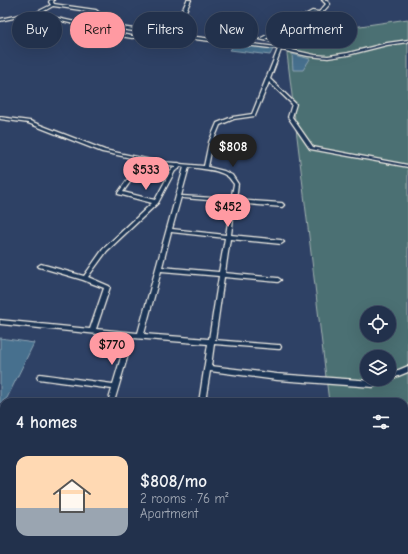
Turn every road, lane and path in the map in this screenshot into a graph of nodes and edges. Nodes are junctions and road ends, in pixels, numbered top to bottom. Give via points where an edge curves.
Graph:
1 (52, 0) edge
2 (189, 0) edge
3 (324, 0) edge
4 (53, 4) junction
5 (39, 12) edge
6 (184, 12) edge
7 (12, 17) edge
8 (0, 20) edge
9 (62, 20) edge
10 (133, 30) edge
11 (133, 37) edge
12 (197, 38) edge
13 (408, 41) edge
14 (280, 49) junction
15 (290, 52) junction
16 (269, 80) junction
17 (0, 118) edge
18 (144, 159) junction
19 (179, 164) junction
20 (188, 166) junction
21 (408, 166) edge
22 (206, 168) junction
23 (183, 198) dead end
24 (156, 202) junction
25 (233, 202) junction
26 (282, 206) dead end
27 (172, 231) dead end
28 (227, 236) junction
29 (281, 242) dead end
30 (41, 266) dead end
31 (162, 269) dead end
32 (221, 276) junction
33 (85, 278) junction
34 (278, 280) dead end
35 (0, 322) edge
36 (92, 331) junction
37 (131, 335) junction
38 (140, 336) junction
39 (211, 342) junction
40 (278, 347) dead end
41 (207, 368) junction
42 (408, 369) edge
43 (396, 374) edge
44 (40, 377) dead end
45 (360, 383) edge
46 (116, 387) junction
47 (112, 398) edge
48 (203, 398) edge

1 - 4 street
2 - 6 street
3 - 15 street via 328,4 320,12 312,12 291,20 280,26 276,32 261,39 284,44
4 - 5 street
4 - 10 street via 95,11 112,25
7 - 8 street
9 - 11 street via 96,31
12 - 14 street
13 - 15 street via 328,57
14 - 15 street
14 - 16 street
16 - 21 street via 294,104 290,117 312,148
16 - 22 street via 254,115 233,118 218,124 211,142
17 - 18 street via 29,122 104,151
18 - 19 street
18 - 24 street via 120,193
19 - 20 street
19 - 24 street via 173,170
20 - 22 street
20 - 38 street
22 - 25 street via 230,176 236,184
23 - 25 street
24 - 33 street via 105,250
25 - 26 street
25 - 28 street
27 - 28 street
28 - 29 street
28 - 32 street
30 - 33 street
31 - 32 street
32 - 34 street
32 - 39 street
33 - 36 street via 107,287
35 - 36 street
36 - 37 street
37 - 38 street
37 - 46 street
38 - 39 street
39 - 40 street
39 - 41 street
41 - 45 street via 277,377
41 - 48 street
42 - 43 street
44 - 46 street
46 - 47 street

